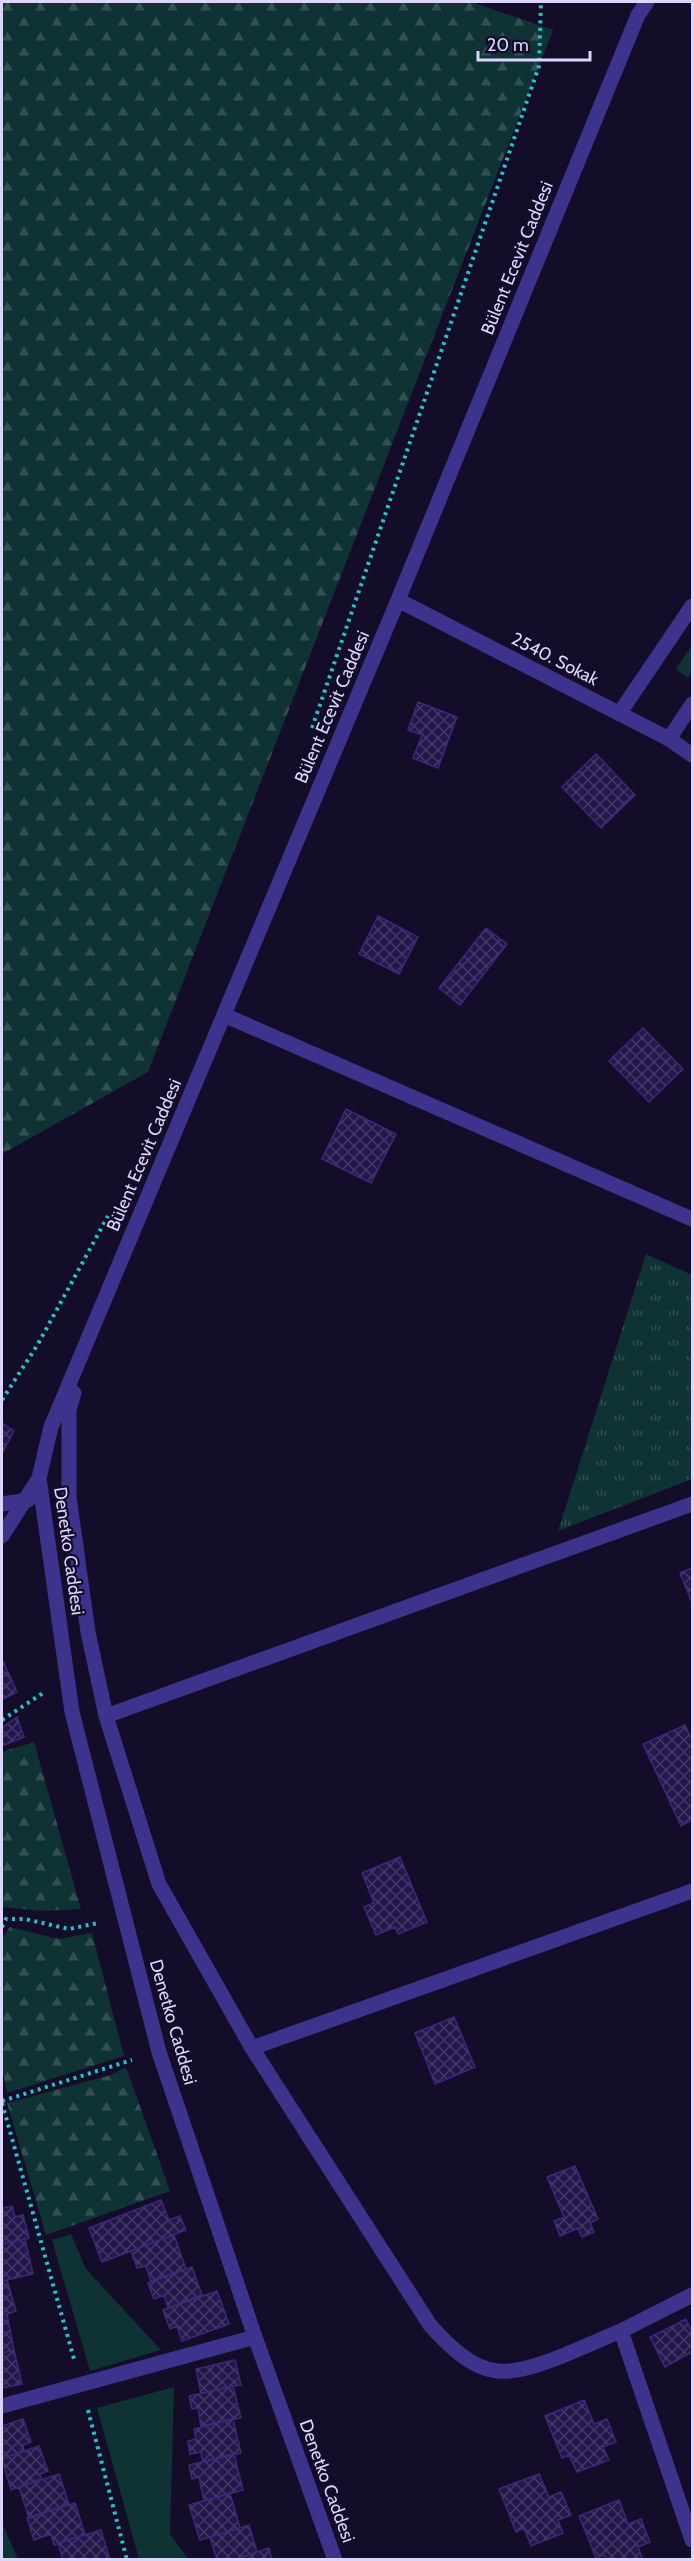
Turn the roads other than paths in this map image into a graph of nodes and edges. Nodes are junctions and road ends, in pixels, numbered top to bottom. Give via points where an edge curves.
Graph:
1 (646, 2) edge
2 (398, 600) junction
3 (693, 606) edge
4 (693, 704) edge
5 (619, 714) junction
6 (669, 739) junction
7 (693, 755) edge
8 (224, 1015) junction
9 (693, 1219) edge
10 (97, 1318) junction
11 (39, 1478) junction
12 (28, 1500) junction
13 (2, 1504) edge
14 (693, 1504) edge
15 (2, 1536) edge
16 (106, 1716) junction
17 (693, 1891) edge
18 (252, 2048) junction
19 (693, 2295) edge
20 (621, 2331) junction
21 (255, 2337) junction
22 (2, 2406) edge
23 (693, 2540) edge
24 (335, 2559) edge

1 - 2 street, Bülent Ecevit Caddesi
2 - 5 street, 2540. Sokak
2 - 8 street, Bülent Ecevit Caddesi
3 - 5 street
4 - 6 street
5 - 6 street, 2540. Sokak
6 - 7 street, 2540. Sokak
8 - 9 street
8 - 10 street, Bülent Ecevit Caddesi
10 - 11 street, Bülent Ecevit Caddesi via 51,1427
10 - 16 street via 69,1410 69,1497 88,1632
11 - 12 street
11 - 21 street, Denetko Caddesi via 72,1712 159,2052
12 - 13 street
12 - 15 street
14 - 16 street
16 - 18 street via 159,1884
17 - 18 street
18 - 20 street via 430,2325 466,2358 496,2372 519,2371
19 - 20 street
20 - 23 street
21 - 22 street
21 - 24 street, Denetko Caddesi

